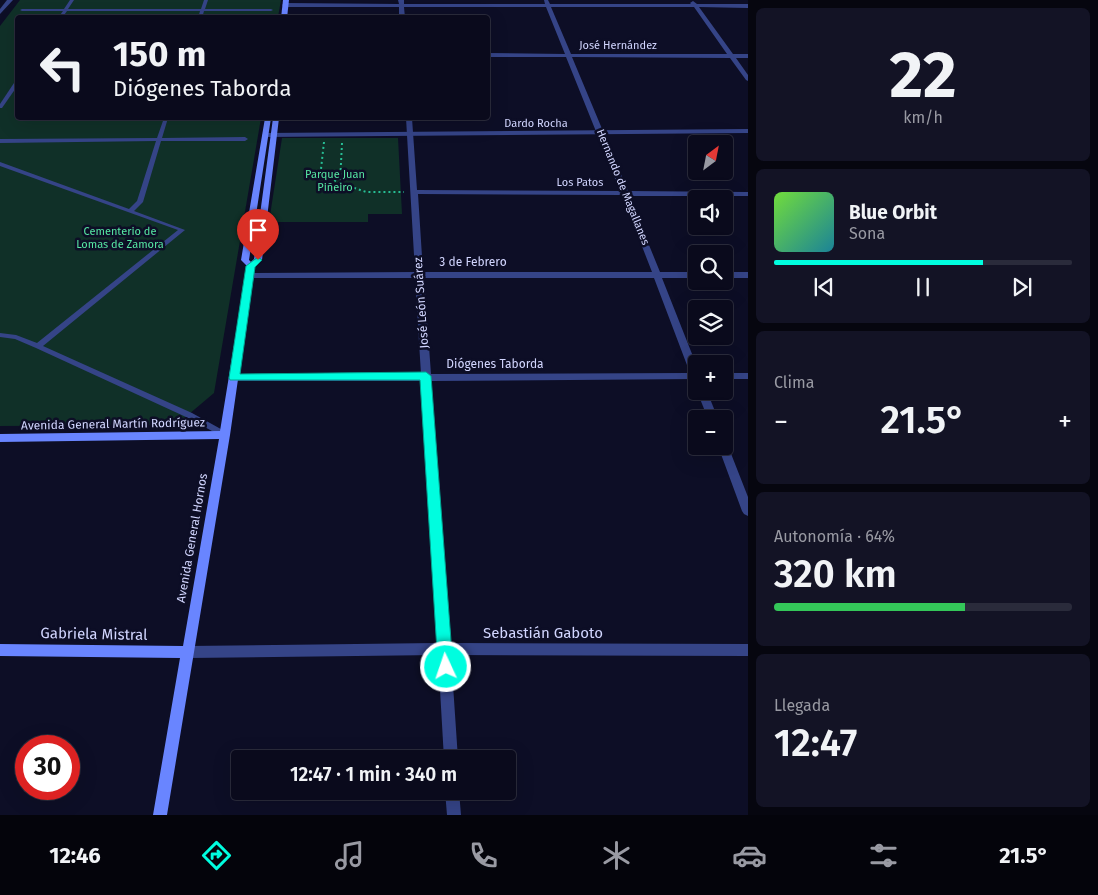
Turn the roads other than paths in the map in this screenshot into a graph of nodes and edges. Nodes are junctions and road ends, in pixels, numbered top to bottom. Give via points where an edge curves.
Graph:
1 (10, 0) edge
2 (72, 0) edge
3 (206, 0) edge
4 (691, 0) edge
5 (289, 3) edge
6 (401, 3) edge
7 (547, 3) edge
8 (696, 6) junction
9 (748, 6) edge
10 (203, 9) junction
11 (22, 10) dead end
12 (65, 10) junction
13 (271, 10) dead end
14 (0, 12) edge
15 (62, 15) edge
16 (201, 15) edge
17 (285, 15) edge
18 (490, 55) edge
19 (570, 55) junction
20 (730, 56) junction
21 (748, 56) edge
22 (748, 79) edge
23 (15, 84) edge
24 (0, 107) edge
25 (165, 120) edge
26 (268, 120) edge
27 (276, 120) edge
28 (409, 120) edge
29 (748, 131) edge
30 (601, 133) junction
31 (274, 134) junction
32 (410, 134) junction
33 (265, 135) junction
34 (245, 139) dead end
35 (159, 140) junction
36 (0, 141) edge
37 (0, 164) edge
38 (412, 192) junction
39 (625, 194) junction
40 (748, 194) edge
41 (131, 210) junction
42 (250, 270) junction
43 (420, 274) junction
44 (658, 275) junction
45 (688, 275) edge
46 (733, 275) edge
47 (748, 275) edge
48 (0, 335) edge
49 (38, 346) junction
50 (688, 355) edge
51 (426, 376) junction
52 (688, 376) edge
53 (733, 376) edge
54 (748, 376) edge
55 (234, 378) junction
56 (225, 435) junction
57 (0, 438) edge
58 (727, 455) edge
59 (748, 510) edge
60 (445, 648) junction
61 (0, 650) edge
62 (748, 650) edge
63 (188, 652) junction
64 (451, 750) edge
65 (453, 800) edge
66 (160, 815) edge
67 (454, 815) edge

1 - 14 street
2 - 12 lane
3 - 10 lane
4 - 8 street
5 - 6 street
5 - 17 main road
6 - 7 street
7 - 8 street
7 - 19 street, Hernando de Magallanes
8 - 9 street
8 - 20 street
10 - 12 lane
10 - 13 lane
10 - 16 lane
11 - 12 lane
12 - 15 lane
18 - 19 street, José Hernández
19 - 20 street, José Hernández
19 - 30 street, Hernando de Magallanes
20 - 21 street, José Hernández
20 - 22 street
23 - 24 lane
25 - 35 lane
26 - 33 main road, Avenida General Hornos
27 - 31 main road, Avenida General Hornos
28 - 32 street, José León Suárez
29 - 30 street, Dardo Rocha
30 - 32 street, Dardo Rocha
30 - 39 street, Hernando de Magallanes
31 - 32 street, Dardo Rocha
31 - 33 street, Dardo Rocha
31 - 42 main road, Avenida General Hornos via 258,260
32 - 38 street, José León Suárez
33 - 42 main road, Avenida General Hornos via 245,260
34 - 35 lane
35 - 36 lane
35 - 41 lane via 140,202
37 - 41 lane
38 - 39 street, Los Patos
38 - 43 street, José León Suárez
39 - 40 street, Los Patos
39 - 44 street, Hernando de Magallanes
41 - 49 lane via 182,230
42 - 43 street, 3 de Febrero
42 - 55 main road, Avenida General Hornos
43 - 44 street, 3 de Febrero
43 - 51 street, José León Suárez
44 - 45 street, 3 de Febrero
44 - 50 street, Hernando de Magallanes
46 - 47 street
48 - 49 lane via 16,337
49 - 56 lane via 189,414
51 - 52 street, Diógenes Taborda
51 - 55 street, Diógenes Taborda
51 - 60 street, José León Suárez
53 - 54 street
55 - 56 main road, Avenida General Hornos
56 - 57 main road, Avenida General Martín Rodríguez
56 - 63 main road, Avenida General Hornos
58 - 59 street
60 - 62 street, Sebastián Gaboto
60 - 63 street, Sebastián Gaboto
60 - 64 street, José León Suárez
61 - 63 main road, Gabriela Mistral
63 - 66 main road, Avenida General Hornos
65 - 67 street

